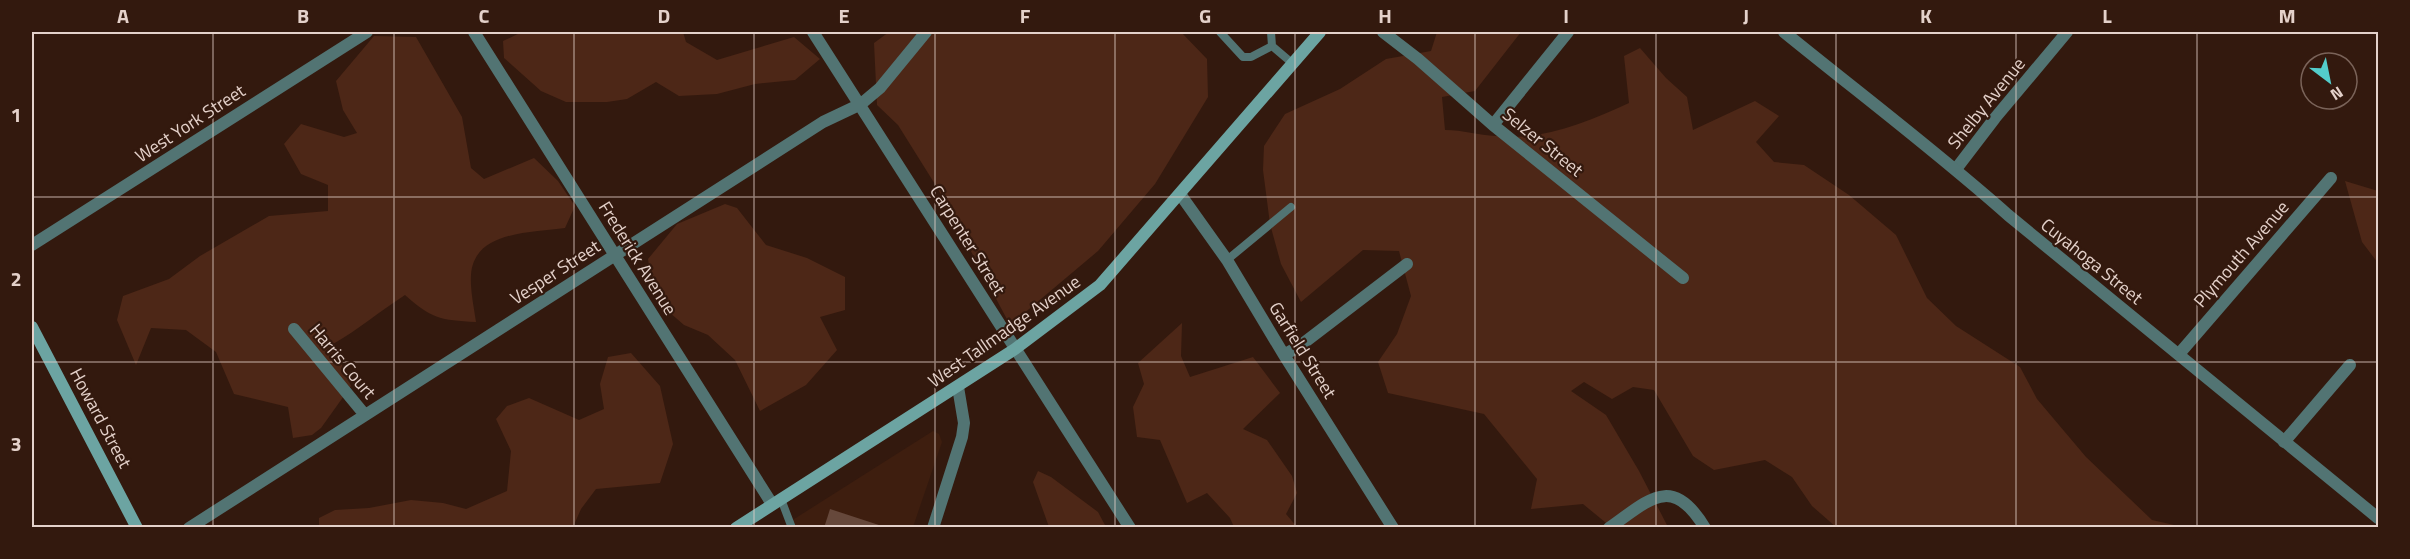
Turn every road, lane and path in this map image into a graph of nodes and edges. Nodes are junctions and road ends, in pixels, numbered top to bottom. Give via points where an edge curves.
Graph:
1 (367, 32) edge
2 (474, 32) edge
3 (813, 32) edge
4 (926, 32) edge
5 (1220, 32) edge
6 (1271, 32) edge
7 (1320, 32) edge
8 (1383, 32) edge
9 (1568, 32) edge
10 (1784, 32) edge
11 (2067, 32) edge
12 (1272, 46) junction
13 (1292, 63) junction
14 (861, 104) junction
15 (1493, 124) junction
16 (1956, 169) junction
17 (2331, 178) dead end
18 (1180, 194) junction
19 (1291, 207) dead end
20 (32, 244) edge
21 (615, 254) junction
22 (1227, 260) junction
23 (1407, 264) dead end
24 (1683, 278) dead end
25 (32, 327) edge
26 (294, 329) dead end
27 (1015, 350) junction
28 (2179, 354) junction
29 (1284, 355) junction
30 (2350, 365) dead end
31 (958, 387) junction
32 (365, 415) junction
33 (2284, 442) junction
34 (776, 502) junction
35 (2379, 518) edge
36 (137, 528) edge
37 (189, 528) edge
38 (736, 528) edge
39 (792, 528) edge
40 (933, 528) edge
41 (1130, 528) edge
42 (1393, 528) edge
43 (1609, 528) edge
44 (1705, 528) edge

1 - 20 street, West York Street
2 - 21 street, Frederick Avenue
3 - 14 street, Carpenter Street
4 - 14 street, Vesper Street via 880,88
5 - 12 lane via 1243,57
6 - 12 lane
7 - 13 main road, West Tallmadge Avenue
8 - 15 street, Selzer Street
9 - 15 street
10 - 16 street, Cuyahoga Street
11 - 16 street, Shelby Avenue
12 - 13 lane
13 - 18 main road, West Tallmadge Avenue
14 - 21 street, Vesper Street via 824,122
14 - 27 street, Carpenter Street
15 - 24 street, Selzer Street
16 - 28 street, Cuyahoga Street
17 - 28 street, Plymouth Avenue
18 - 22 street, Garfield Street
18 - 27 main road, West Tallmadge Avenue via 1100,285
19 - 22 lane
21 - 32 street, Vesper Street
21 - 34 street, Frederick Avenue
22 - 29 street, Garfield Street
23 - 29 street
25 - 36 main road, Howard Street
26 - 32 street, Harris Court
27 - 31 main road, West Tallmadge Avenue
27 - 41 street, Carpenter Street
28 - 33 street, Cuyahoga Street
29 - 42 street, Garfield Street
30 - 33 street
31 - 34 main road, West Tallmadge Avenue
31 - 40 street via 964,423 962,437
32 - 37 street, Vesper Street
33 - 35 street, Cuyahoga Street
34 - 38 main road, West Tallmadge Avenue
34 - 39 lane
43 - 44 street via 1658,496 1673,496 1691,506

